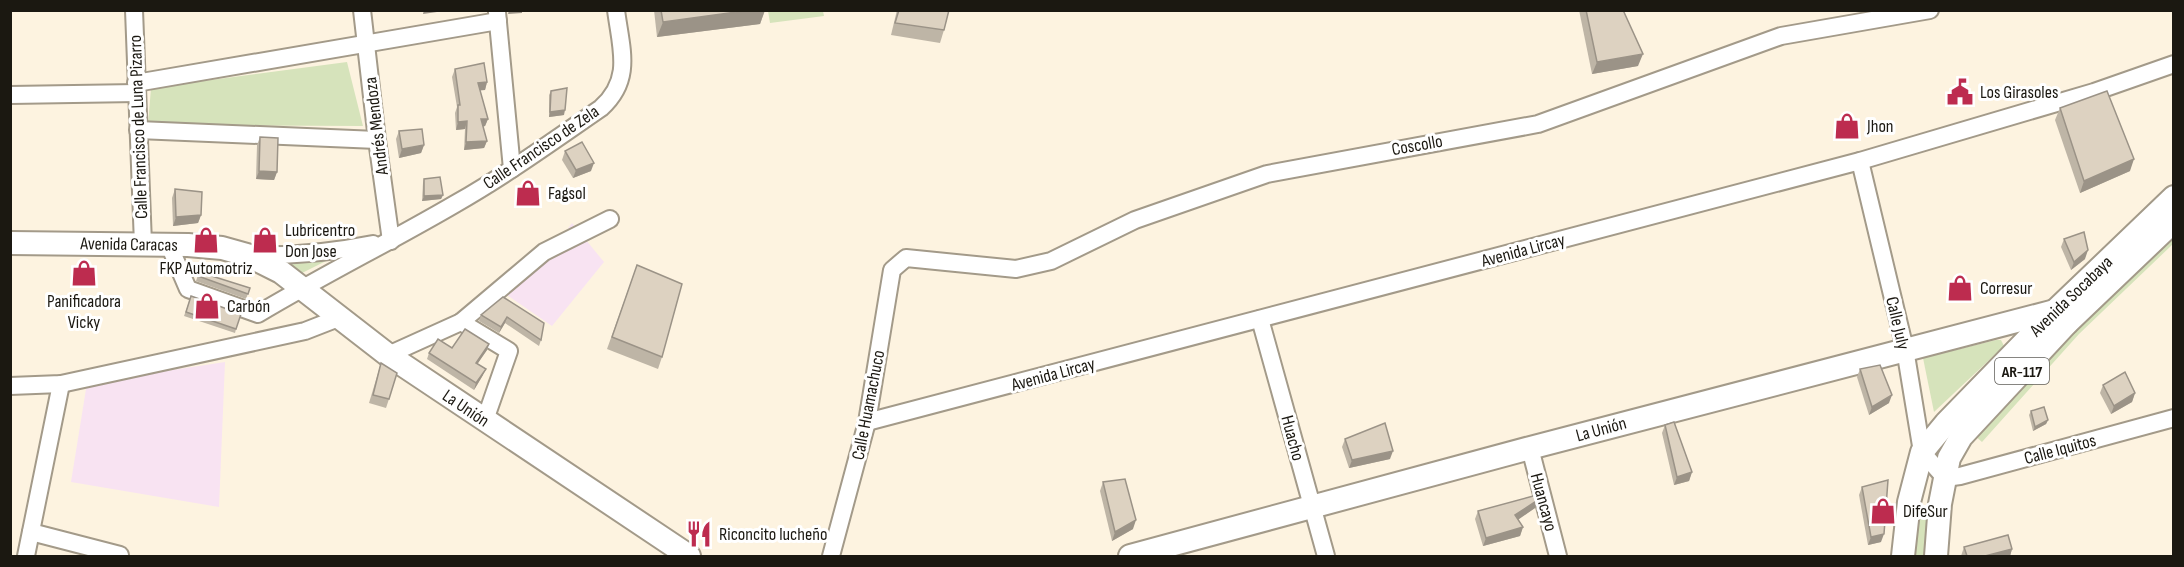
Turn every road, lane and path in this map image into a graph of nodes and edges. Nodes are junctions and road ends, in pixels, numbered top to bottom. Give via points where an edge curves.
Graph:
1 (134, 10) edge
2 (362, 10) edge
3 (616, 10) edge
4 (1930, 10) edge
5 (497, 16) edge
6 (366, 43) junction
7 (2174, 64) edge
8 (137, 88) junction
9 (10, 95) edge
10 (138, 129) junction
11 (377, 140) junction
12 (1860, 161) junction
13 (512, 169) junction
14 (2174, 197) edge
15 (610, 219) dead end
16 (2174, 221) edge
17 (392, 241) junction
18 (10, 243) edge
19 (143, 244) junction
20 (169, 245) junction
21 (247, 255) junction
22 (906, 258) joint
23 (302, 288) junction
24 (341, 317) junction
25 (2061, 317) junction
26 (1260, 319) junction
27 (461, 322) junction
28 (1905, 349) junction
29 (388, 355) junction
30 (62, 384) junction
31 (10, 386) edge
32 (2174, 418) edge
33 (485, 420) junction
34 (867, 422) junction
35 (1530, 448) junction
36 (1922, 452) junction
37 (1945, 478) junction
38 (1312, 508) junction
39 (31, 532) junction
40 (120, 555) dead end
41 (26, 556) edge
42 (689, 556) edge
43 (831, 556) edge
44 (1130, 556) edge
45 (1326, 556) edge
46 (1558, 556) edge
47 (1902, 556) edge
48 (1936, 556) edge

1 - 8 street, Calle Francisco de Luna Pizarro
2 - 6 street, Andrés Mendoza
3 - 13 street, Calle Francisco de Zela via 622,77 612,99
4 - 22 street, Coscollo via 1781,36 1538,124 1268,174 1135,220 1051,261 1016,269
5 - 6 street
5 - 13 street
6 - 8 street
6 - 11 street, Andrés Mendoza
7 - 12 street, Avenida Lircay via 2094,92
8 - 9 street
8 - 10 street, Calle Francisco de Luna Pizarro
10 - 11 street
10 - 19 street, Calle Francisco de Luna Pizarro
11 - 17 street, Andrés Mendoza
12 - 26 street, Avenida Lircay
12 - 28 street, Calle July
13 - 17 street, Calle Francisco de Zela
14 - 25 main road, Avenida Socabaya / AR-117
15 - 27 street via 544,252
16 - 25 main road, Avenida Socabaya / AR-117
17 - 21 street, Calle Francisco de Zela via 341,251
17 - 23 street, Calle Francisco de Zela
18 - 19 main road, Avenida Caracas
19 - 20 main road, Avenida Caracas
20 - 21 main road, Avenida Caracas via 222,248
20 - 23 street, Calle Francisco de Zela via 188,289 258,314
21 - 23 main road, La Unión
22 - 34 street, Calle Huamachuco via 892,270
23 - 24 main road, La Unión
24 - 29 main road, La Unión
24 - 30 street via 305,331
25 - 28 main road, La Unión
25 - 36 main road, Avenida Socabaya / AR-117 via 1946,423
25 - 37 main road, Avenida Socabaya / AR-117 via 1961,437 1949,458
26 - 34 street, Avenida Lircay
26 - 38 street, Huacho
27 - 29 street
27 - 33 street via 509,351
28 - 35 main road, La Unión
28 - 36 street, Calle July
29 - 33 main road, La Unión
30 - 31 street
30 - 39 street
32 - 37 street, Calle Iquitos
33 - 42 main road, La Unión
34 - 43 street, Calle Huamachuco
35 - 38 main road, La Unión
35 - 46 street, Huancayo
36 - 37 street
36 - 47 main road, Avenida Socabaya / AR-117 via 1909,502
37 - 48 main road, Avenida Socabaya / AR-117
38 - 44 main road, La Unión
38 - 45 street, Huacho
39 - 40 street
39 - 41 street

